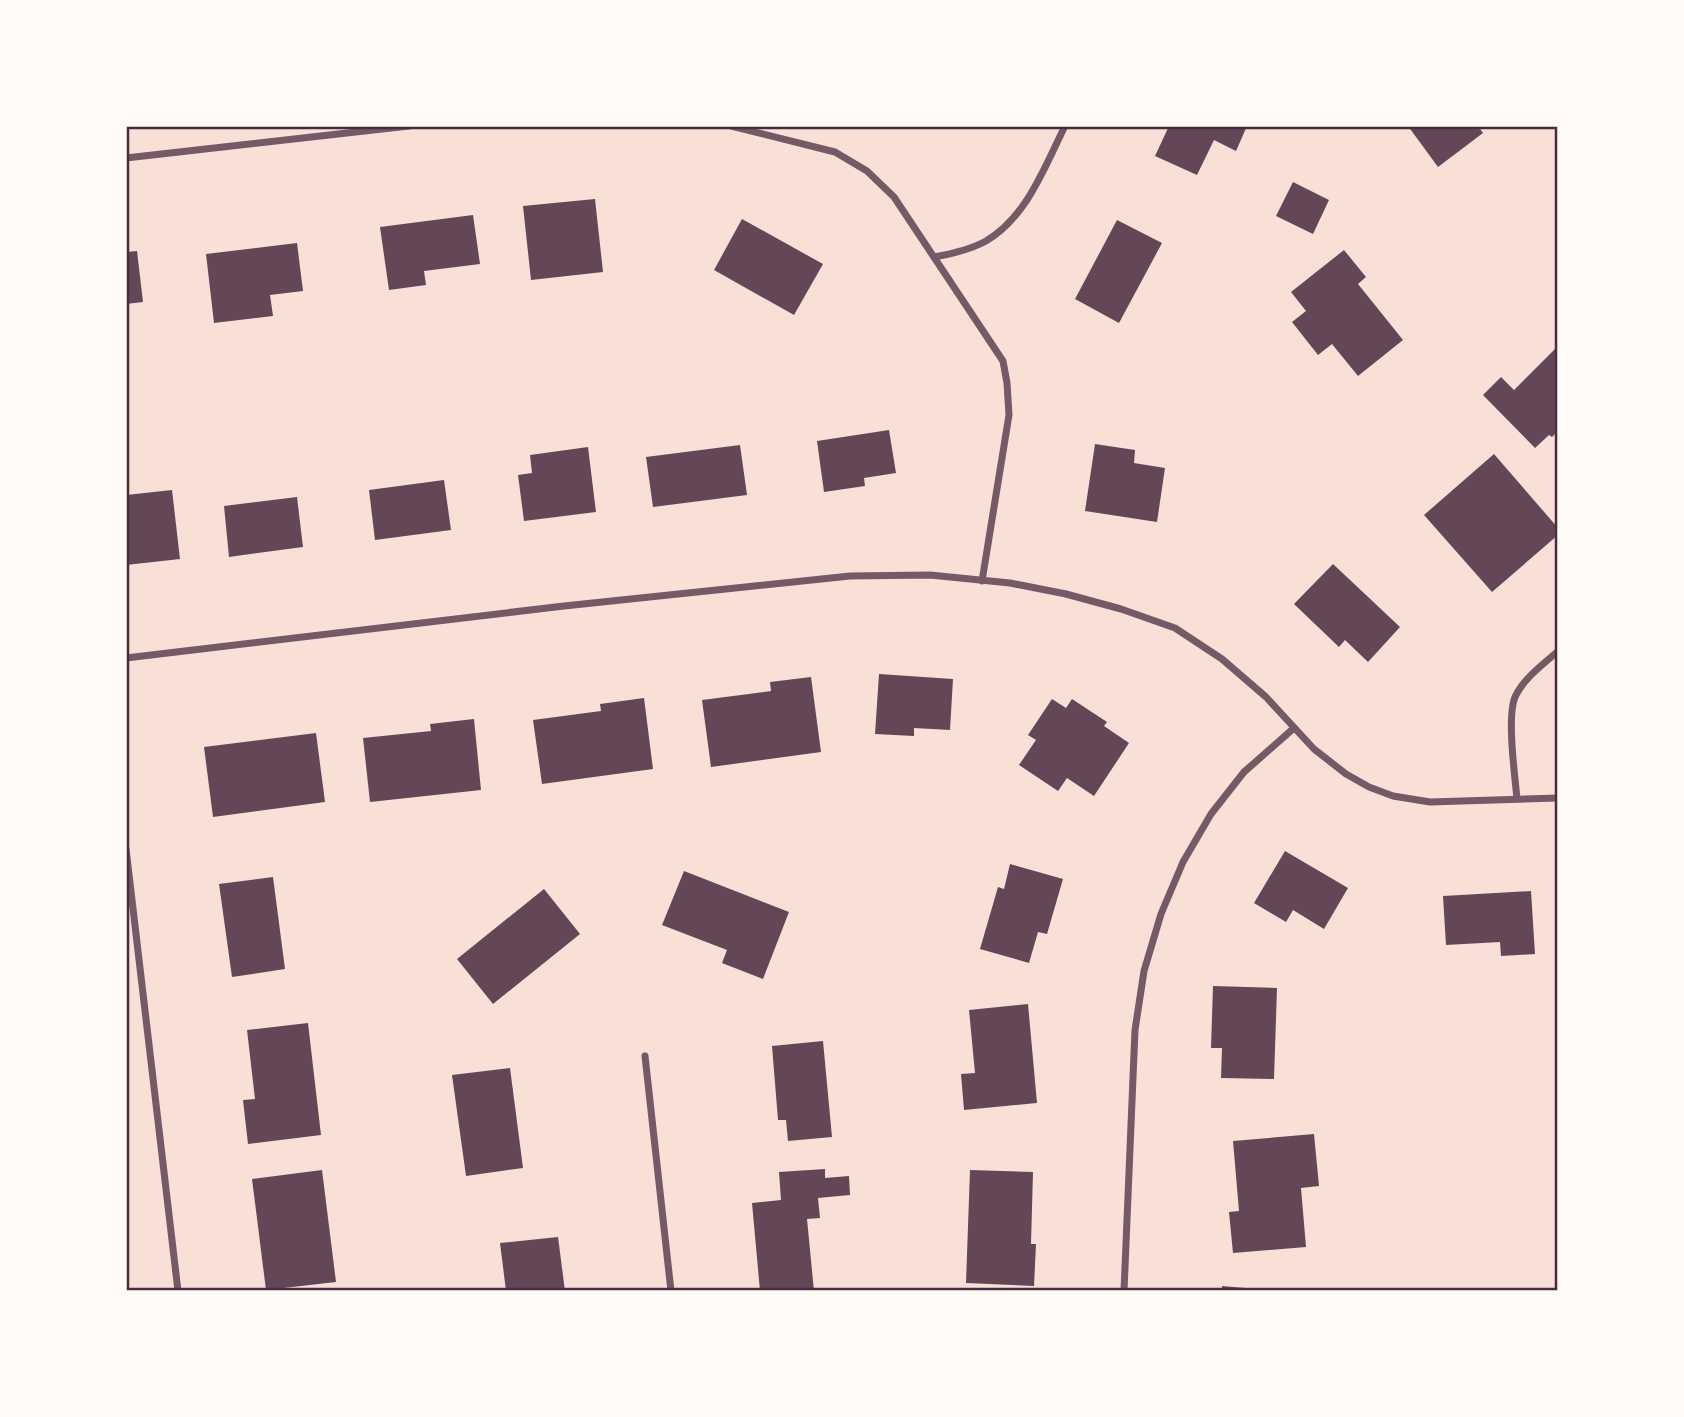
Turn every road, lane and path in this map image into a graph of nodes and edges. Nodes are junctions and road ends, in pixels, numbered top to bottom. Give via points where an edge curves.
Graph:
1 (409, 126) edge
2 (731, 126) edge
3 (1065, 126) edge
4 (126, 158) edge
5 (934, 257) junction
6 (982, 581) junction
7 (1558, 651) edge
8 (126, 658) edge
9 (1294, 727) junction
10 (1558, 798) edge
11 (1517, 799) junction
12 (126, 849) edge
13 (645, 1056) dead end
14 (178, 1291) edge
15 (671, 1291) edge
16 (1124, 1291) edge

1 - 4 street
2 - 5 street via 835,152 867,171 894,197
3 - 5 street via 1029,196 1010,222 986,241
5 - 6 street via 1003,361 1007,383 1009,415
6 - 8 street via 930,575 850,576
6 - 9 street via 1066,594 1175,628 1222,659
7 - 11 street via 1514,698
9 - 11 street via 1346,774 1393,796 1430,802
9 - 16 street via 1244,772 1211,814 1160,914 1144,971 1135,1030
10 - 11 street
12 - 14 street
13 - 15 street

